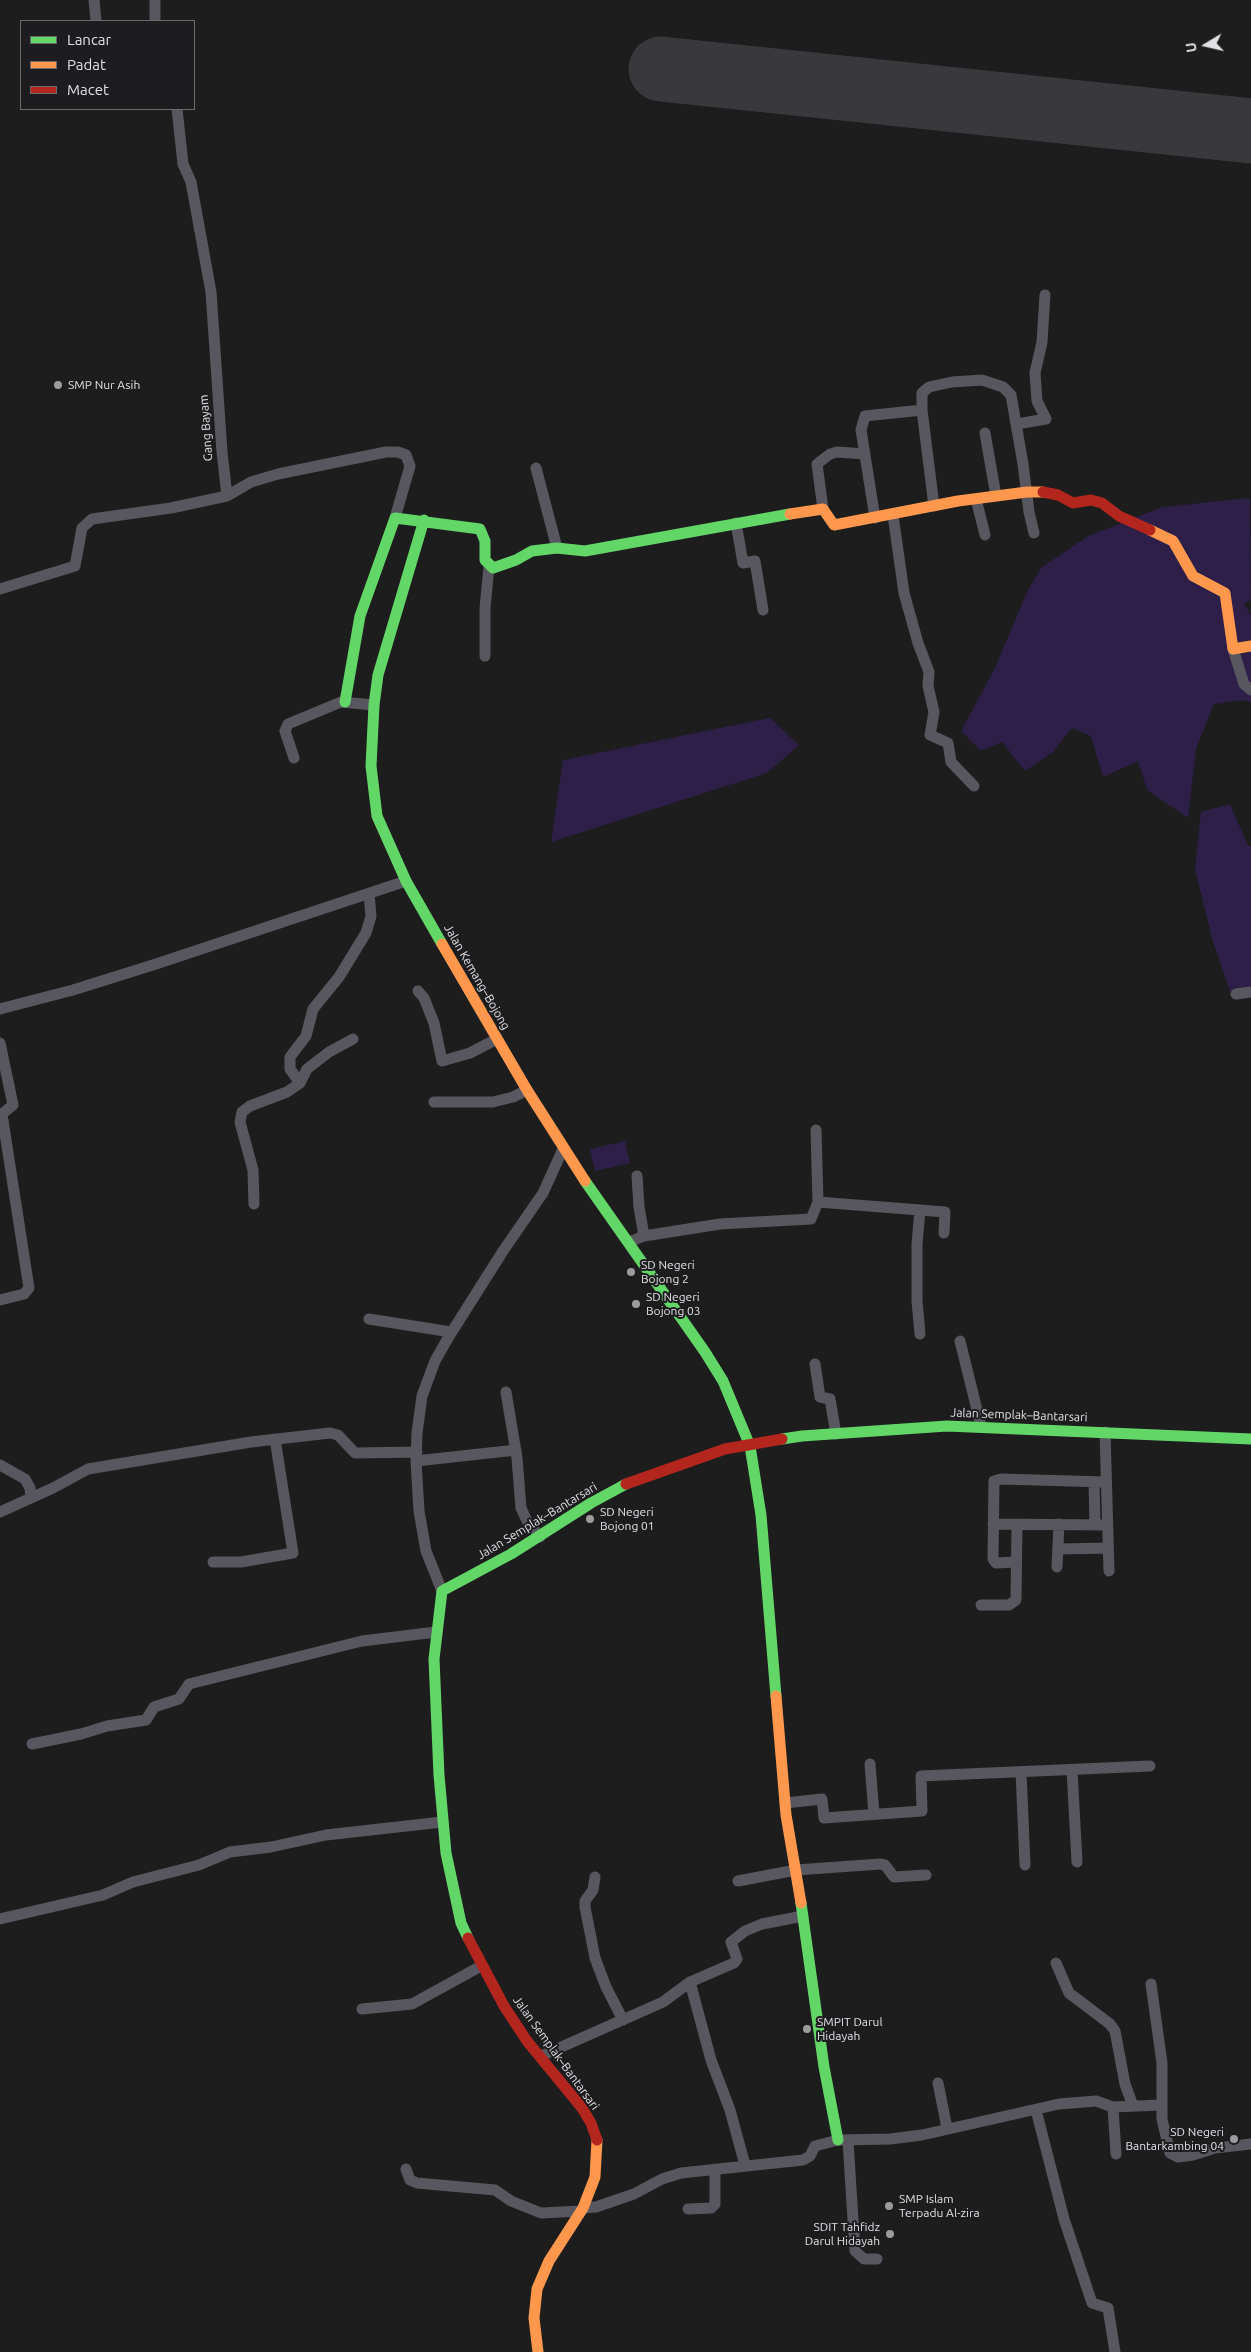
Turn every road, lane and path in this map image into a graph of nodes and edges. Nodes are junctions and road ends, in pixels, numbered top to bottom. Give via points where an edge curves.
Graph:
1 (94, 0) edge
2 (155, 0) edge
3 (155, 19) dead end
4 (96, 20) edge
5 (176, 110) edge
6 (1045, 295) dead end
7 (922, 410) junction
8 (1017, 424) junction
9 (985, 433) dead end
10 (865, 454) junction
11 (536, 468) dead end
12 (1027, 492) junction
13 (227, 496) junction
14 (996, 496) junction
15 (976, 499) junction
16 (934, 506) junction
17 (823, 509) junction
18 (894, 514) junction
19 (395, 518) junction
20 (875, 518) junction
21 (424, 520) junction
22 (736, 523) junction
23 (1034, 533) dead end
24 (985, 535) dead end
25 (557, 548) junction
26 (489, 567) junction
27 (0, 589) edge
28 (763, 610) dead end
29 (1251, 646) edge
30 (1233, 649) junction
31 (485, 656) dead end
32 (1251, 690) edge
33 (345, 702) junction
34 (374, 705) junction
35 (294, 758) dead end
36 (974, 786) dead end
37 (406, 881) junction
38 (369, 894) junction
39 (418, 991) dead end
40 (1251, 992) edge
41 (1236, 994) dead end
42 (0, 1009) edge
43 (352, 1039) dead end
44 (497, 1039) junction
45 (0, 1043) edge
46 (300, 1083) junction
47 (527, 1090) junction
48 (434, 1102) dead end
49 (816, 1130) dead end
50 (563, 1150) junction
51 (637, 1176) dead end
52 (818, 1202) junction
53 (254, 1204) dead end
54 (920, 1210) junction
55 (944, 1233) dead end
56 (644, 1236) junction
57 (629, 1242) junction
58 (0, 1300) edge
59 (369, 1319) dead end
60 (451, 1332) junction
61 (920, 1334) dead end
62 (960, 1341) dead end
63 (815, 1364) dead end
64 (506, 1392) dead end
65 (981, 1426) junction
66 (1105, 1432) junction
67 (836, 1434) junction
68 (275, 1439) junction
69 (1251, 1439) edge
70 (750, 1446) junction
71 (516, 1450) junction
72 (417, 1456) junction
73 (0, 1465) edge
74 (1106, 1482) junction
75 (1094, 1483) junction
76 (31, 1498) junction
77 (0, 1512) edge
78 (993, 1524) junction
79 (1059, 1524) junction
80 (1017, 1525) junction
81 (1101, 1525) junction
82 (540, 1537) junction
83 (1108, 1548) junction
84 (1058, 1549) junction
85 (213, 1562) dead end
86 (1015, 1562) junction
87 (1057, 1567) dead end
88 (1109, 1571) dead end
89 (442, 1591) junction
90 (981, 1605) dead end
91 (436, 1632) junction
92 (32, 1744) dead end
93 (870, 1764) dead end
94 (1150, 1766) dead end
95 (1072, 1770) junction
96 (1021, 1772) junction
97 (785, 1803) junction
98 (874, 1814) junction
99 (442, 1822) junction
100 (1077, 1862) dead end
101 (1025, 1865) dead end
102 (796, 1870) junction
103 (926, 1875) dead end
104 (595, 1877) dead end
105 (738, 1881) dead end
106 (803, 1916) junction
107 (0, 1919) edge
108 (1056, 1963) dead end
109 (481, 1966) junction
110 (690, 1982) junction
111 (1151, 1984) dead end
112 (362, 2009) dead end
113 (623, 2020) junction
114 (542, 2056) junction
115 (938, 2083) dead end
116 (1161, 2105) junction
117 (1133, 2106) junction
118 (1113, 2107) junction
119 (1036, 2110) junction
120 (947, 2128) junction
121 (843, 2141) junction
122 (1251, 2144) edge
123 (1116, 2154) dead end
124 (745, 2165) junction
125 (715, 2168) junction
126 (406, 2169) dead end
127 (688, 2209) dead end
128 (582, 2210) junction
129 (876, 2259) dead end
130 (538, 2352) edge
131 (1115, 2352) edge

1 - 4 street
2 - 3 street
5 - 13 street, Gang Bayam via 183,164 191,182 211,292
6 - 8 street via 1042,342 1035,373 1038,401 1046,419
7 - 8 street via 922,392 929,386 982,380 1008,390
7 - 10 street via 865,416 861,430
7 - 16 street
8 - 12 street
9 - 14 street
10 - 17 street via 837,452 817,464
10 - 20 street
11 - 25 street
12 - 14 street
12 - 23 street
12 - 30 street via 1058,495 1073,503 1091,500 1102,503 1118,516 1173,541 1193,576 1225,593
13 - 19 street via 251,482 278,474 398,452 406,455 410,466
13 - 27 street via 92,519 82,528 75,566
14 - 15 street
15 - 16 street
15 - 24 street
16 - 18 street
17 - 20 street via 834,525
17 - 22 street
18 - 20 street
18 - 36 street via 904,593 929,672 928,686 934,712 930,735 948,743 952,764
19 - 21 street
19 - 33 street via 362,609
21 - 26 street via 480,529
21 - 34 street, Jalan Kemang–Bojong via 378,675
22 - 25 street via 585,551
22 - 28 street via 743,563 755,561
25 - 26 street via 532,551 497,568
26 - 31 street
29 - 30 street
30 - 32 street via 1244,684
33 - 34 street
33 - 35 street via 327,706 286,726
34 - 37 street, Jalan Kemang–Bojong via 373,798 377,816
37 - 38 street
37 - 44 street, Jalan Kemang–Bojong
38 - 42 street via 88,985
38 - 46 street via 371,916 366,933 339,977 313,1010 306,1036 290,1056 290,1069
39 - 44 street via 434,1023 442,1060 470,1053
40 - 41 street
43 - 46 street via 307,1069
44 - 47 street, Jalan Kemang–Bojong
45 - 58 street via 13,1105 2,1114 29,1288 24,1294
46 - 53 street via 242,1112 240,1122 253,1170
47 - 48 street via 493,1102
47 - 50 street, Jalan Kemang–Bojong
49 - 52 street
50 - 57 street, Jalan Kemang–Bojong
50 - 60 street via 543,1193
51 - 56 street
52 - 54 street
52 - 56 street via 811,1219 720,1224
54 - 55 street via 945,1212
54 - 61 street via 917,1301
56 - 57 street
57 - 70 street, Jalan Kemang–Bojong via 723,1381
59 - 60 street
60 - 72 street via 435,1361 422,1396
62 - 65 street
63 - 67 street via 820,1397 830,1399
64 - 71 street
65 - 66 street, Jalan Semplak–Bantarsari
65 - 67 street, Jalan Semplak–Bantarsari
66 - 69 street, Jalan Semplak–Bantarsari
66 - 74 street
67 - 70 street, Jalan Semplak–Bantarsari via 802,1436
68 - 72 street via 330,1433 338,1435 355,1454
68 - 76 street via 94,1468
68 - 85 street via 293,1553 240,1562
70 - 82 street, Jalan Semplak–Bantarsari via 725,1449 630,1482 559,1522
70 - 97 street, Jalan Kemang–Bojong via 762,1531
71 - 72 street
71 - 82 street via 521,1508
72 - 89 street via 422,1531 426,1551
73 - 76 street via 25,1479
74 - 75 street
74 - 81 street
75 - 78 street via 996,1480 993,1484
75 - 81 street
76 - 77 street
78 - 80 street
78 - 86 street via 994,1561
79 - 80 street
79 - 81 street
79 - 84 street
80 - 86 street
81 - 83 street
82 - 89 street, Jalan Semplak–Bantarsari
83 - 84 street
83 - 88 street
84 - 87 street
86 - 90 street via 1016,1600 1013,1604
89 - 91 street, Jalan Semplak–Bantarsari
91 - 92 street via 362,1641 189,1684 178,1699 154,1707 146,1720
91 - 99 street, Jalan Semplak–Bantarsari via 435,1680
93 - 98 street
94 - 95 street
95 - 96 street
95 - 100 street
96 - 98 street via 921,1776 922,1811
96 - 101 street
97 - 98 street via 822,1799 824,1818
97 - 102 street, Jalan Kemang–Bojong
99 - 107 street via 326,1835 230,1852 191,1867 133,1882 103,1895
99 - 109 street, Jalan Semplak–Bantarsari via 450,1880 461,1924
102 - 103 street via 880,1864 894,1876
102 - 105 street
102 - 106 street, Jalan Kemang–Bojong
104 - 113 street via 585,1907 595,1958
106 - 110 street via 762,1924 745,1931 732,1942 737,1959 734,1963
106 - 121 street, Jalan Kemang–Bojong via 824,2067
108 - 117 street via 1069,1992 1115,2031 1125,2084
109 - 112 street via 412,2004
109 - 114 street, Jalan Semplak–Bantarsari via 527,2041
110 - 113 street via 664,2002
110 - 124 street
111 - 116 street via 1162,2063
113 - 114 street
114 - 128 street, Jalan Semplak–Bantarsari via 582,2108 598,2144 595,2177
115 - 120 street
116 - 117 street
116 - 122 street via 1170,2153 1178,2157
117 - 118 street
118 - 119 street via 1087,2101
118 - 123 street
119 - 120 street
119 - 131 street via 1064,2219 1092,2303 1108,2308
120 - 121 street via 890,2139
121 - 124 street via 815,2146 810,2156 803,2160
121 - 129 street via 855,2251 864,2259
124 - 125 street
125 - 127 street via 715,2204 711,2208
125 - 128 street via 675,2175 634,2194
126 - 128 street via 410,2180 495,2190 511,2201 541,2213
128 - 130 street, Jalan Semplak–Bantarsari via 540,2278 534,2306

